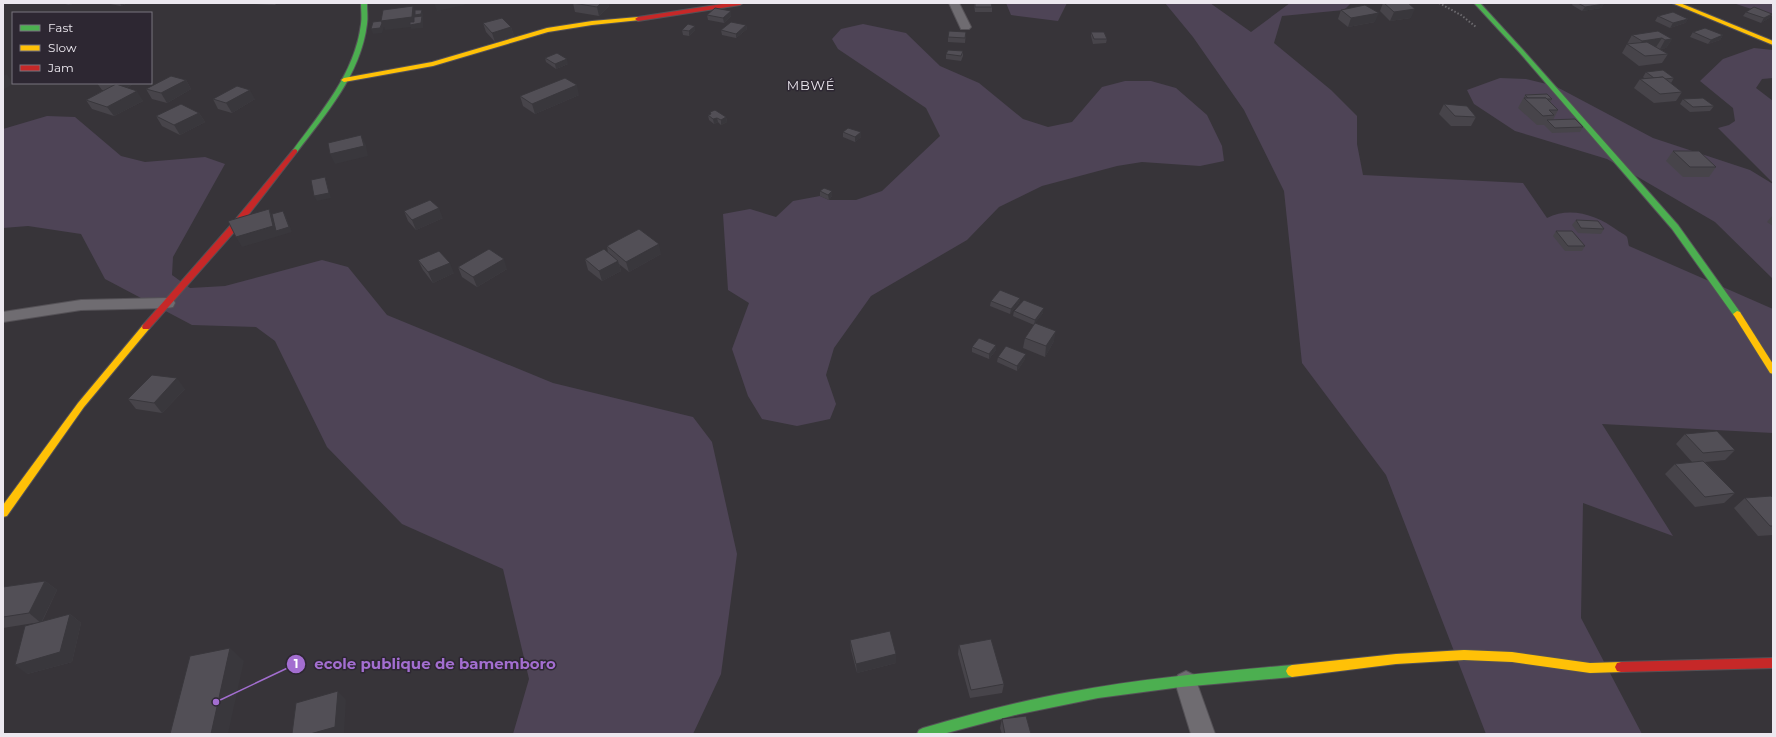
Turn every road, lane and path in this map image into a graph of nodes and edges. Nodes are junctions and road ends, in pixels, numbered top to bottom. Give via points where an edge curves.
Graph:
1 (364, 3) edge
2 (740, 3) edge
3 (954, 3) edge
4 (1477, 3) edge
5 (1675, 3) edge
6 (965, 27) dead end
7 (1773, 43) edge
8 (344, 80) junction
9 (167, 303) junction
10 (3, 318) edge
11 (1773, 371) edge
12 (3, 513) edge
13 (1773, 663) edge
14 (1186, 682) junction
15 (923, 734) edge
16 (1203, 734) edge

1 - 8 street via 366,22 363,37
2 - 8 street via 547,30 433,64
3 - 6 street
4 - 11 street via 1675,227
5 - 7 street
8 - 9 street via 281,169
9 - 10 street via 81,305
9 - 12 street via 74,413
13 - 14 street via 1590,668 1510,657 1451,655
14 - 15 street via 1113,691 1028,706
14 - 16 street

